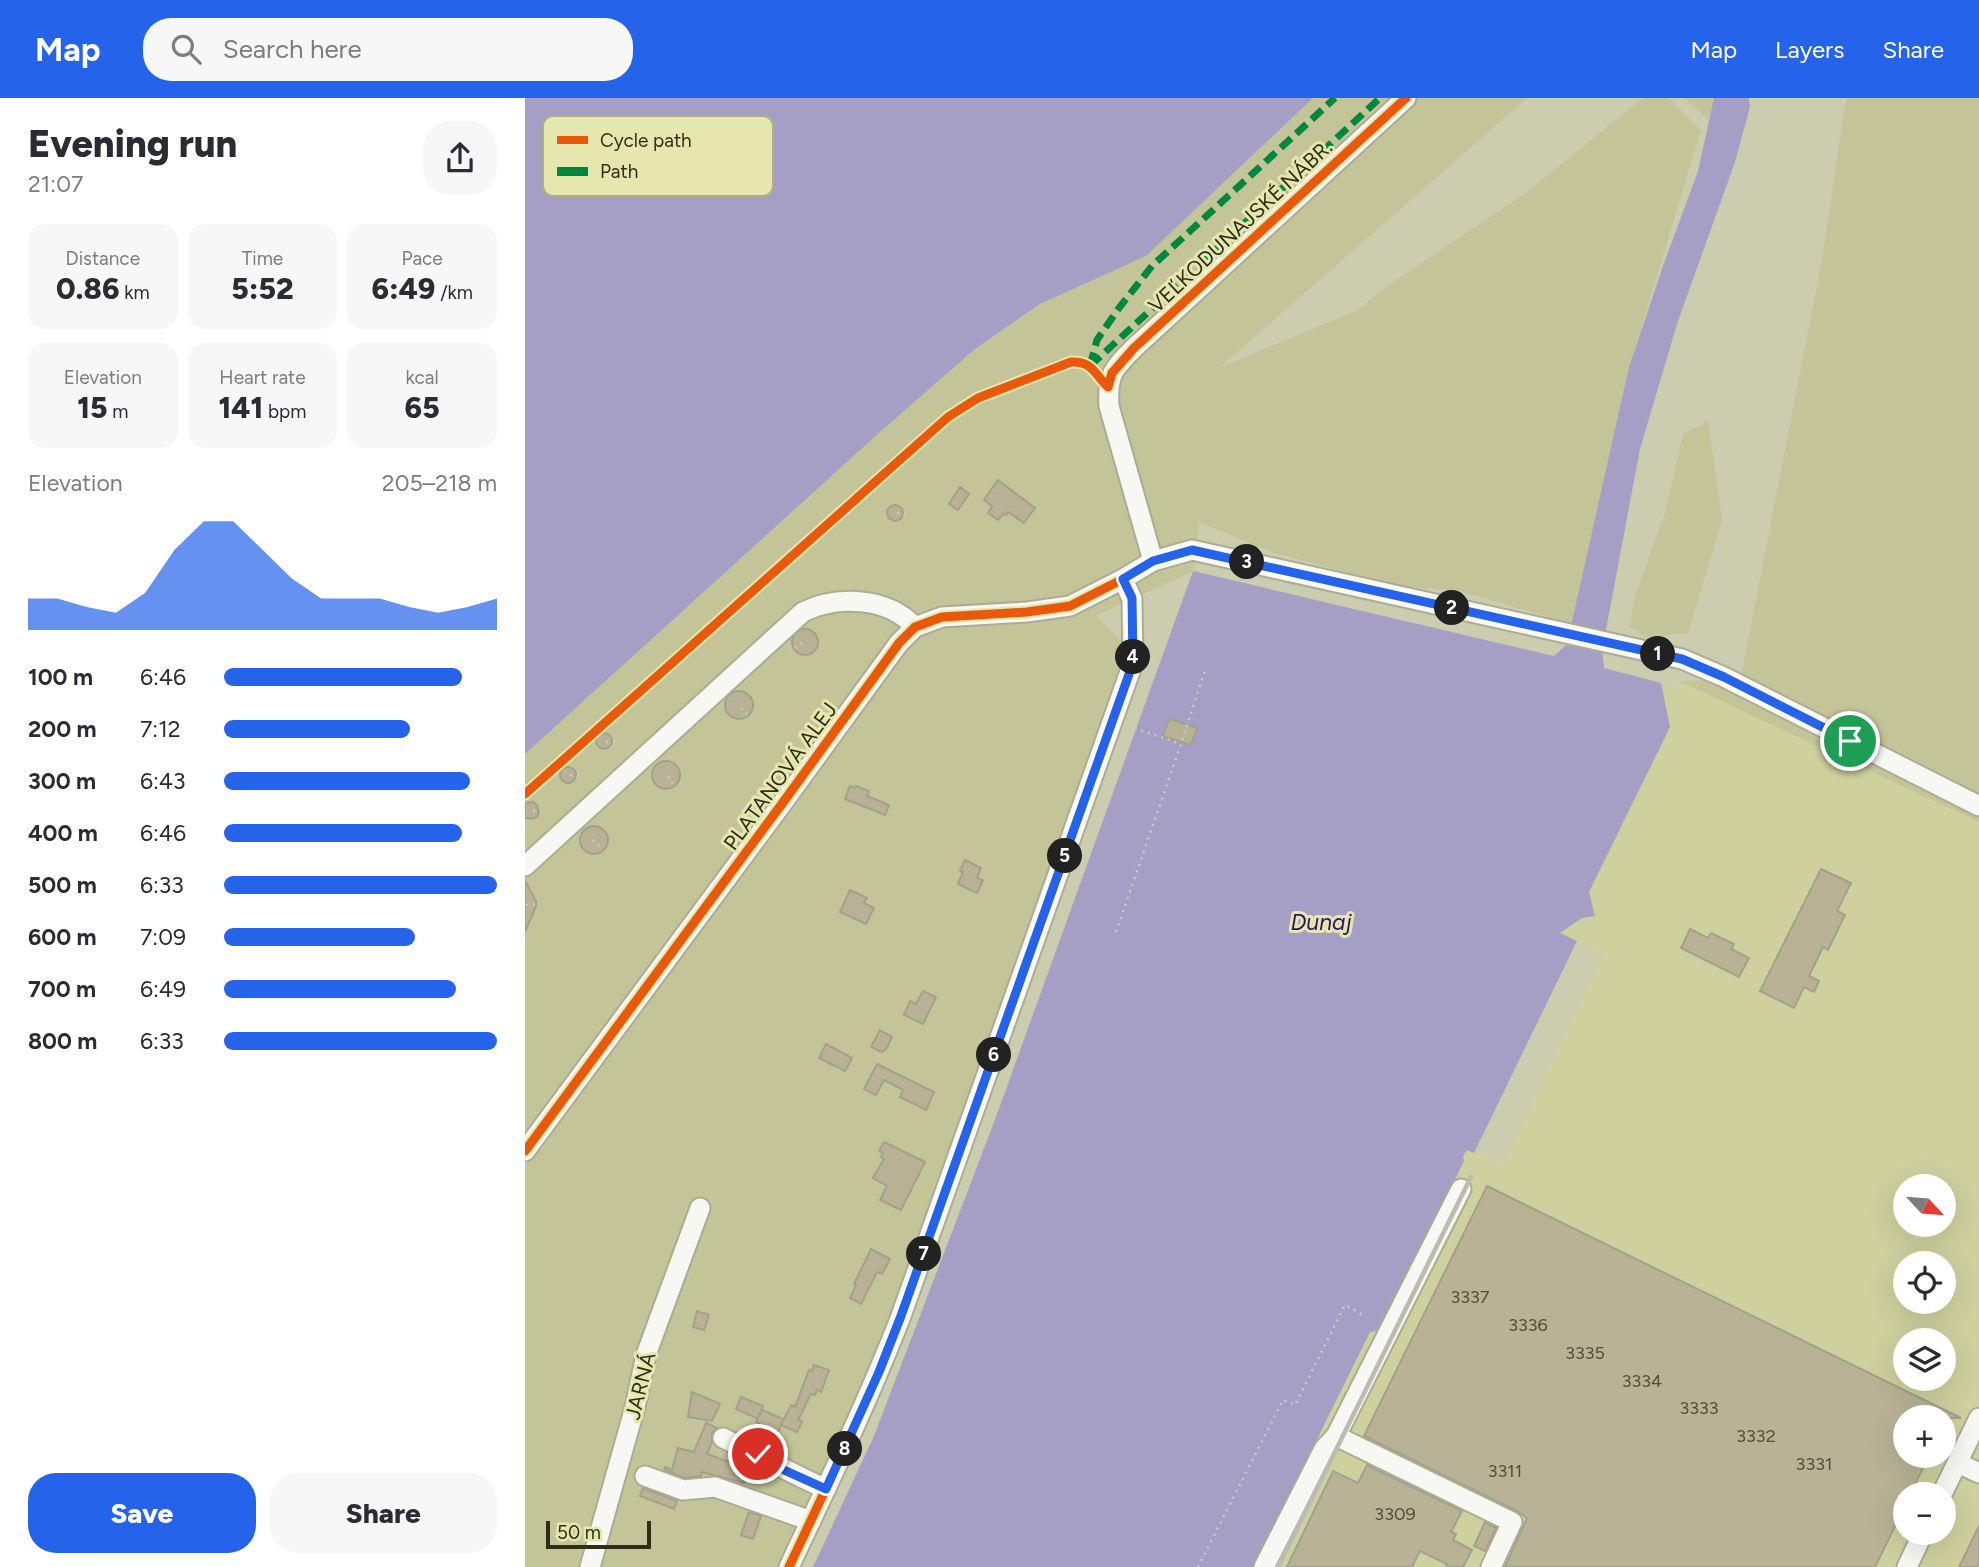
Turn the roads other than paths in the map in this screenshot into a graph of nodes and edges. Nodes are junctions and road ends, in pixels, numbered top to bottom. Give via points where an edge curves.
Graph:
1 (1406, 98) edge
2 (1153, 561) junction
3 (1123, 579) junction
4 (915, 627) junction
5 (1979, 806) edge
6 (525, 866) edge
7 (531, 1130) edge
8 (525, 1151) edge
9 (1461, 1189) dead end
10 (700, 1208) dead end
11 (1979, 1418) edge
12 (1336, 1436) junction
13 (723, 1438) dead end
14 (1958, 1463) junction
15 (1979, 1473) edge
16 (645, 1476) dead end
17 (1948, 1482) edge
18 (826, 1489) junction
19 (811, 1521) junction
20 (1917, 1545) edge
21 (590, 1567) edge
22 (789, 1567) edge
23 (1264, 1567) edge
24 (1490, 1567) edge
25 (1907, 1567) edge

1 - 2 street, VEĽKODUNAJSKÉ NÁBR. via 1112,373 1109,406
2 - 3 street
2 - 5 street via 1192,550 1682,659
3 - 4 street via 1070,606 942,617
3 - 18 street via 1132,598 1133,663 901,1316
4 - 6 street via 899,613 862,602 840,601 803,612
4 - 7 street, PLATANOVÁ ALEJ
7 - 8 street, PLATANOVÁ ALEJ
9 - 12 street
10 - 21 street, JARNÁ via 646,1355
11 - 14 street
12 - 23 street via 1324,1449
12 - 24 street via 1512,1522
13 - 18 street
14 - 15 street
14 - 17 street
16 - 19 street via 683,1490 715,1487
18 - 19 street
19 - 22 street
20 - 25 street

